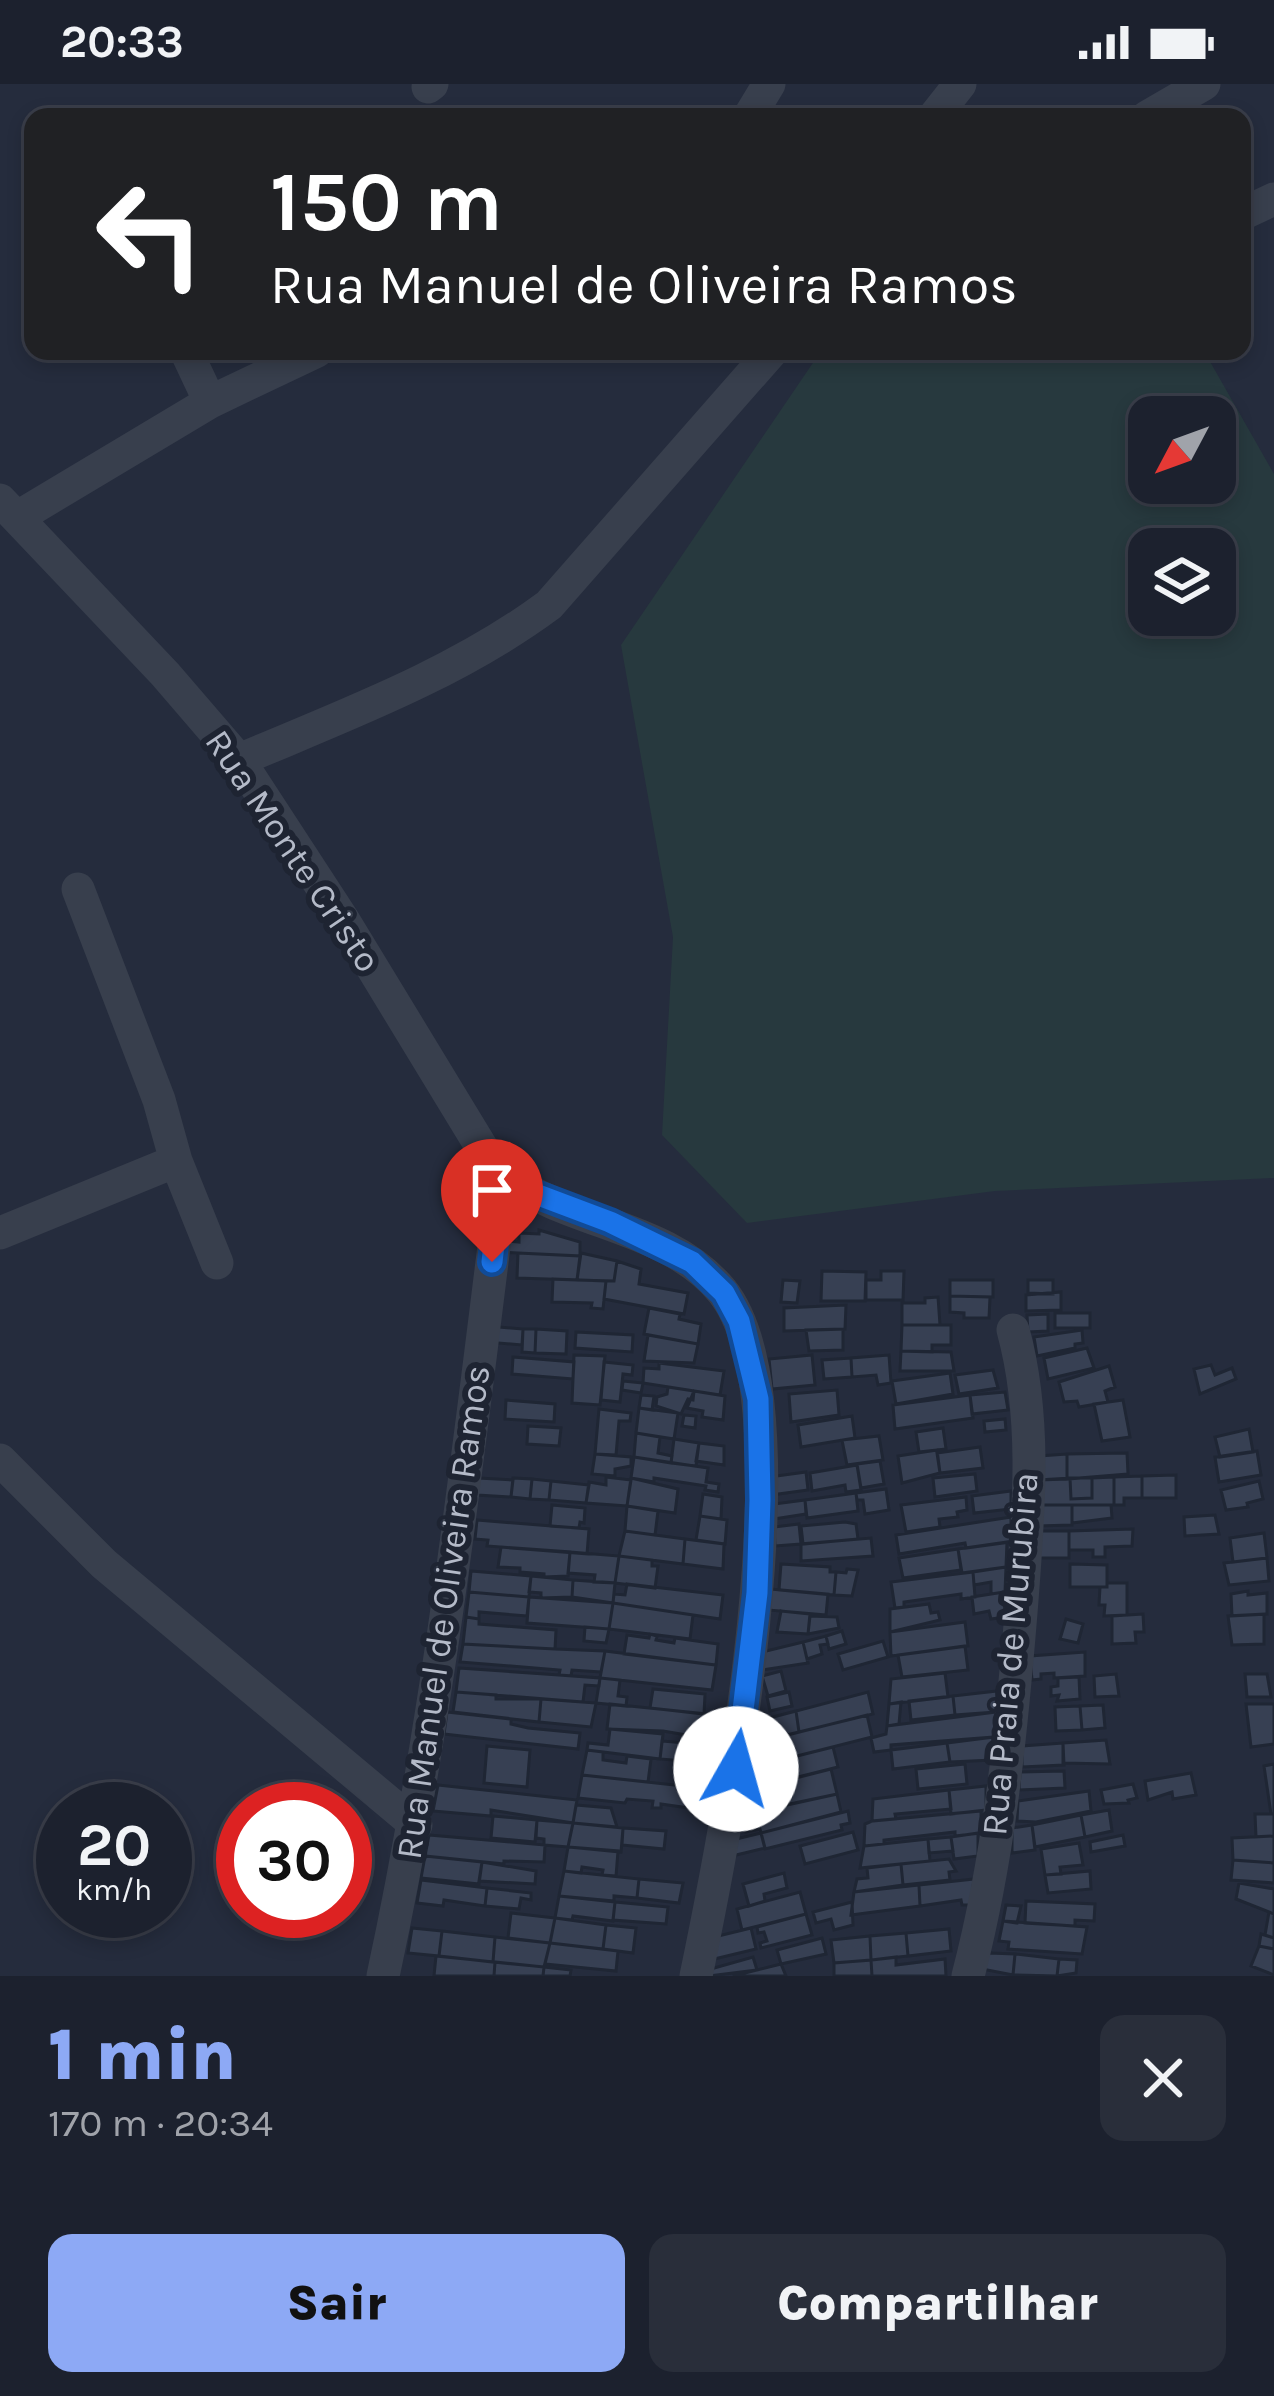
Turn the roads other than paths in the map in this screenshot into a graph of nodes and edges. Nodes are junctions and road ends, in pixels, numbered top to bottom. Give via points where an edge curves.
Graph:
1 (960, 84) edge
2 (1204, 84) edge
3 (941, 108) edge
4 (1163, 108) edge
5 (190, 360) edge
6 (298, 360) edge
7 (764, 360) edge
8 (210, 402) junction
9 (9, 509) edge
10 (239, 760) junction
11 (78, 889) dead end
12 (176, 1161) junction
13 (502, 1174) junction
14 (0, 1233) edge
15 (218, 1263) dead end
16 (1013, 1330) dead end
17 (0, 1460) edge
18 (416, 1825) junction
19 (383, 1976) edge
20 (697, 1976) edge
21 (968, 1976) edge

1 - 3 street
2 - 4 street
5 - 8 street
6 - 8 street
7 - 10 street via 549,604 508,636
8 - 9 street
9 - 10 street, Rua Monte Cristo
10 - 13 street, Rua Monte Cristo
11 - 12 street
12 - 14 street
12 - 15 street
13 - 18 street, Rua Manuel de Oliveira Ramos
13 - 20 street via 692,1262 724,1293 748,1351 758,1399 757,1593 733,1795
16 - 21 street, Rua Praia de Murubira via 1030,1498 1012,1726
17 - 18 street via 104,1564
18 - 19 street, Rua Manuel de Oliveira Ramos

